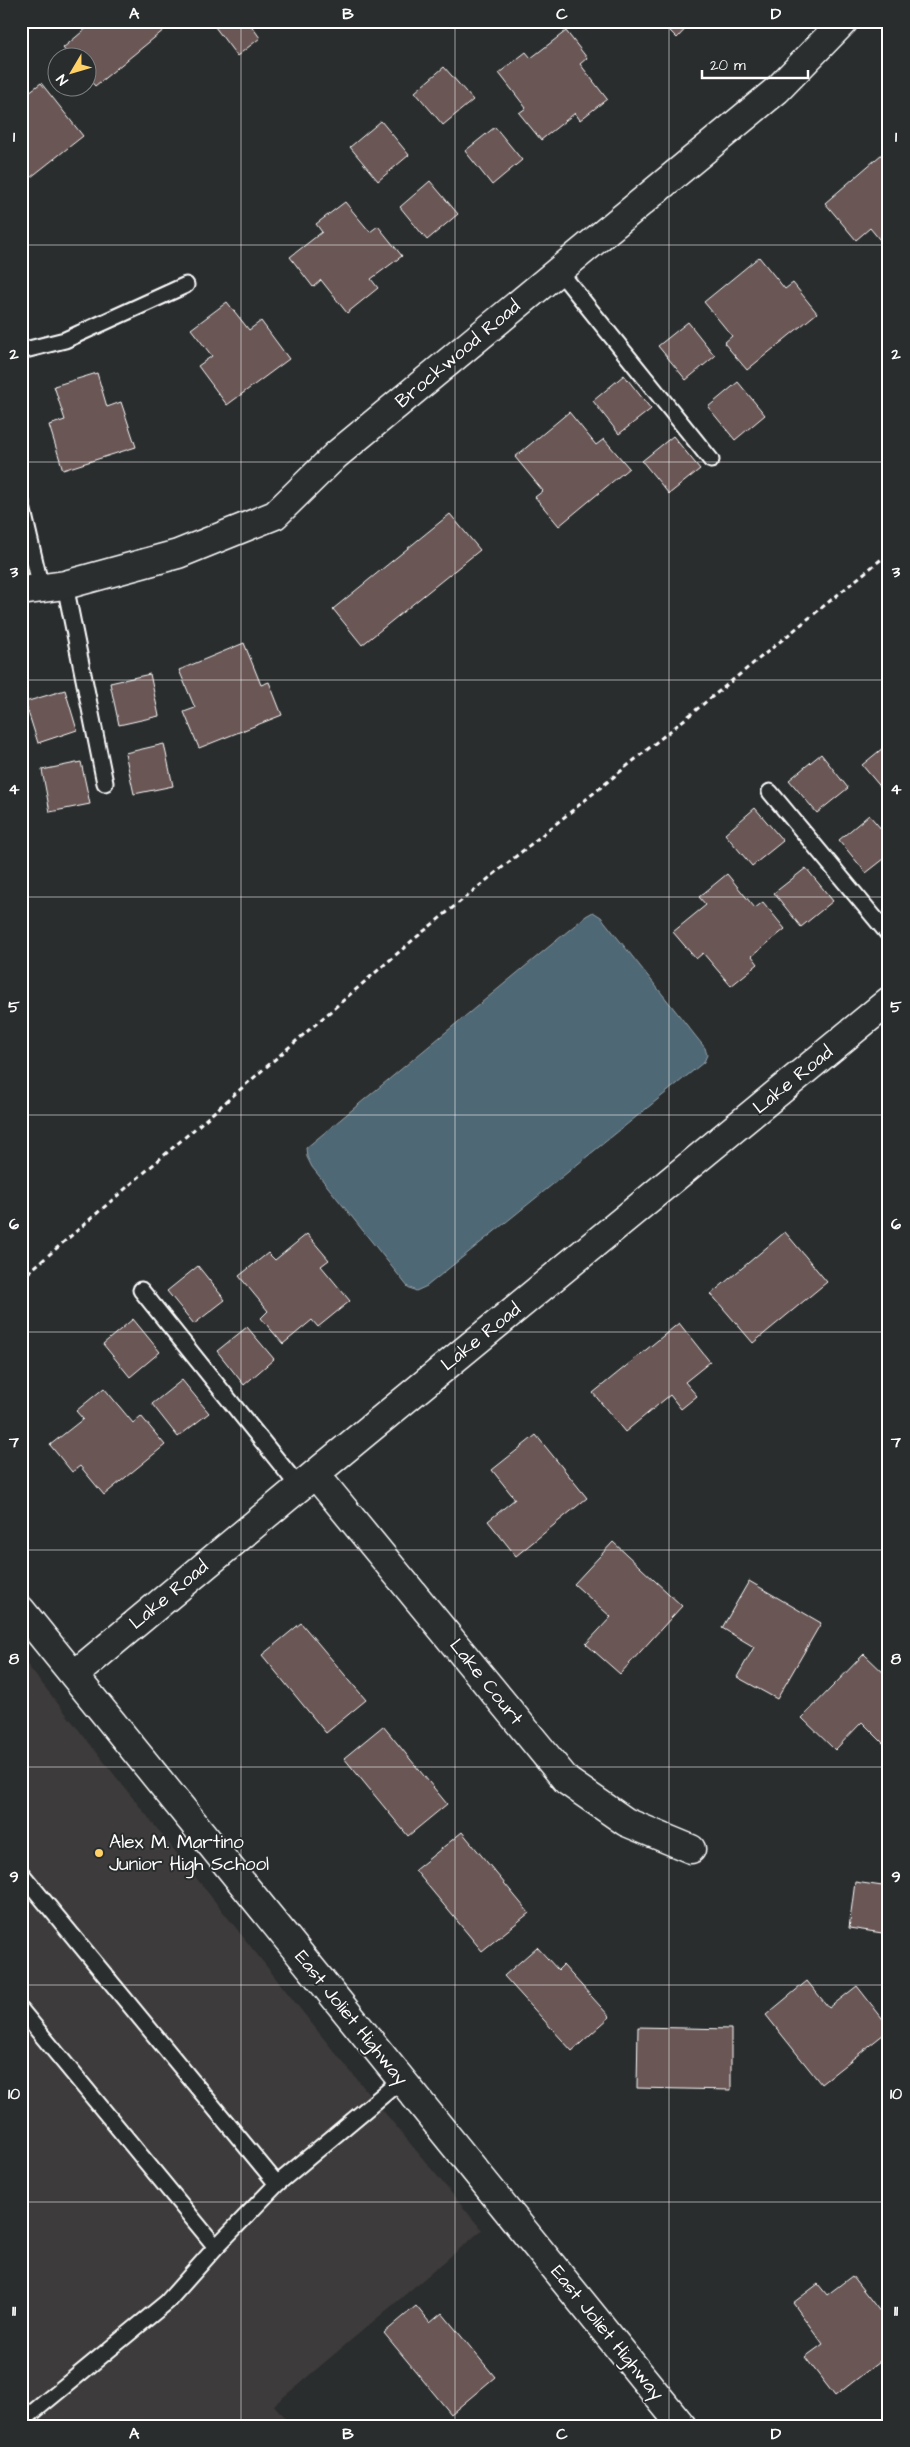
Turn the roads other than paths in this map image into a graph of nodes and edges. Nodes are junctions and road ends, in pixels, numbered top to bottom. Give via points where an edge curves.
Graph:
1 (844, 21) edge
2 (559, 271) junction
3 (186, 285) dead end
4 (21, 351) edge
5 (711, 460) dead end
6 (21, 502) edge
7 (43, 588) edge
8 (105, 783) dead end
9 (770, 792) dead end
10 (889, 935) edge
11 (889, 1001) edge
12 (141, 1290) dead end
13 (307, 1480) junction
14 (21, 1610) edge
15 (74, 1676) junction
16 (691, 1848) dead end
17 (21, 1873) edge
18 (21, 2010) edge
19 (401, 2080) junction
20 (277, 2184) junction
21 (216, 2247) junction
22 (21, 2422) edge
23 (682, 2426) edge

1 - 2 street, Brockwood Road via 777,90
2 - 5 lane
2 - 7 street, Brockwood Road via 336,455 275,515 178,554
3 - 4 lane via 65,340
6 - 7 lane
7 - 8 lane
9 - 10 lane
11 - 13 street, Lake Road
12 - 13 lane
13 - 15 street, Lake Road
13 - 16 street, Lake Court via 567,1781 626,1822
14 - 15 street, East Joliet Highway
15 - 19 street, East Joliet Highway
17 - 20 lane
18 - 21 lane
19 - 20 lane
19 - 23 street, East Joliet Highway
20 - 21 lane
21 - 22 lane via 167,2302

